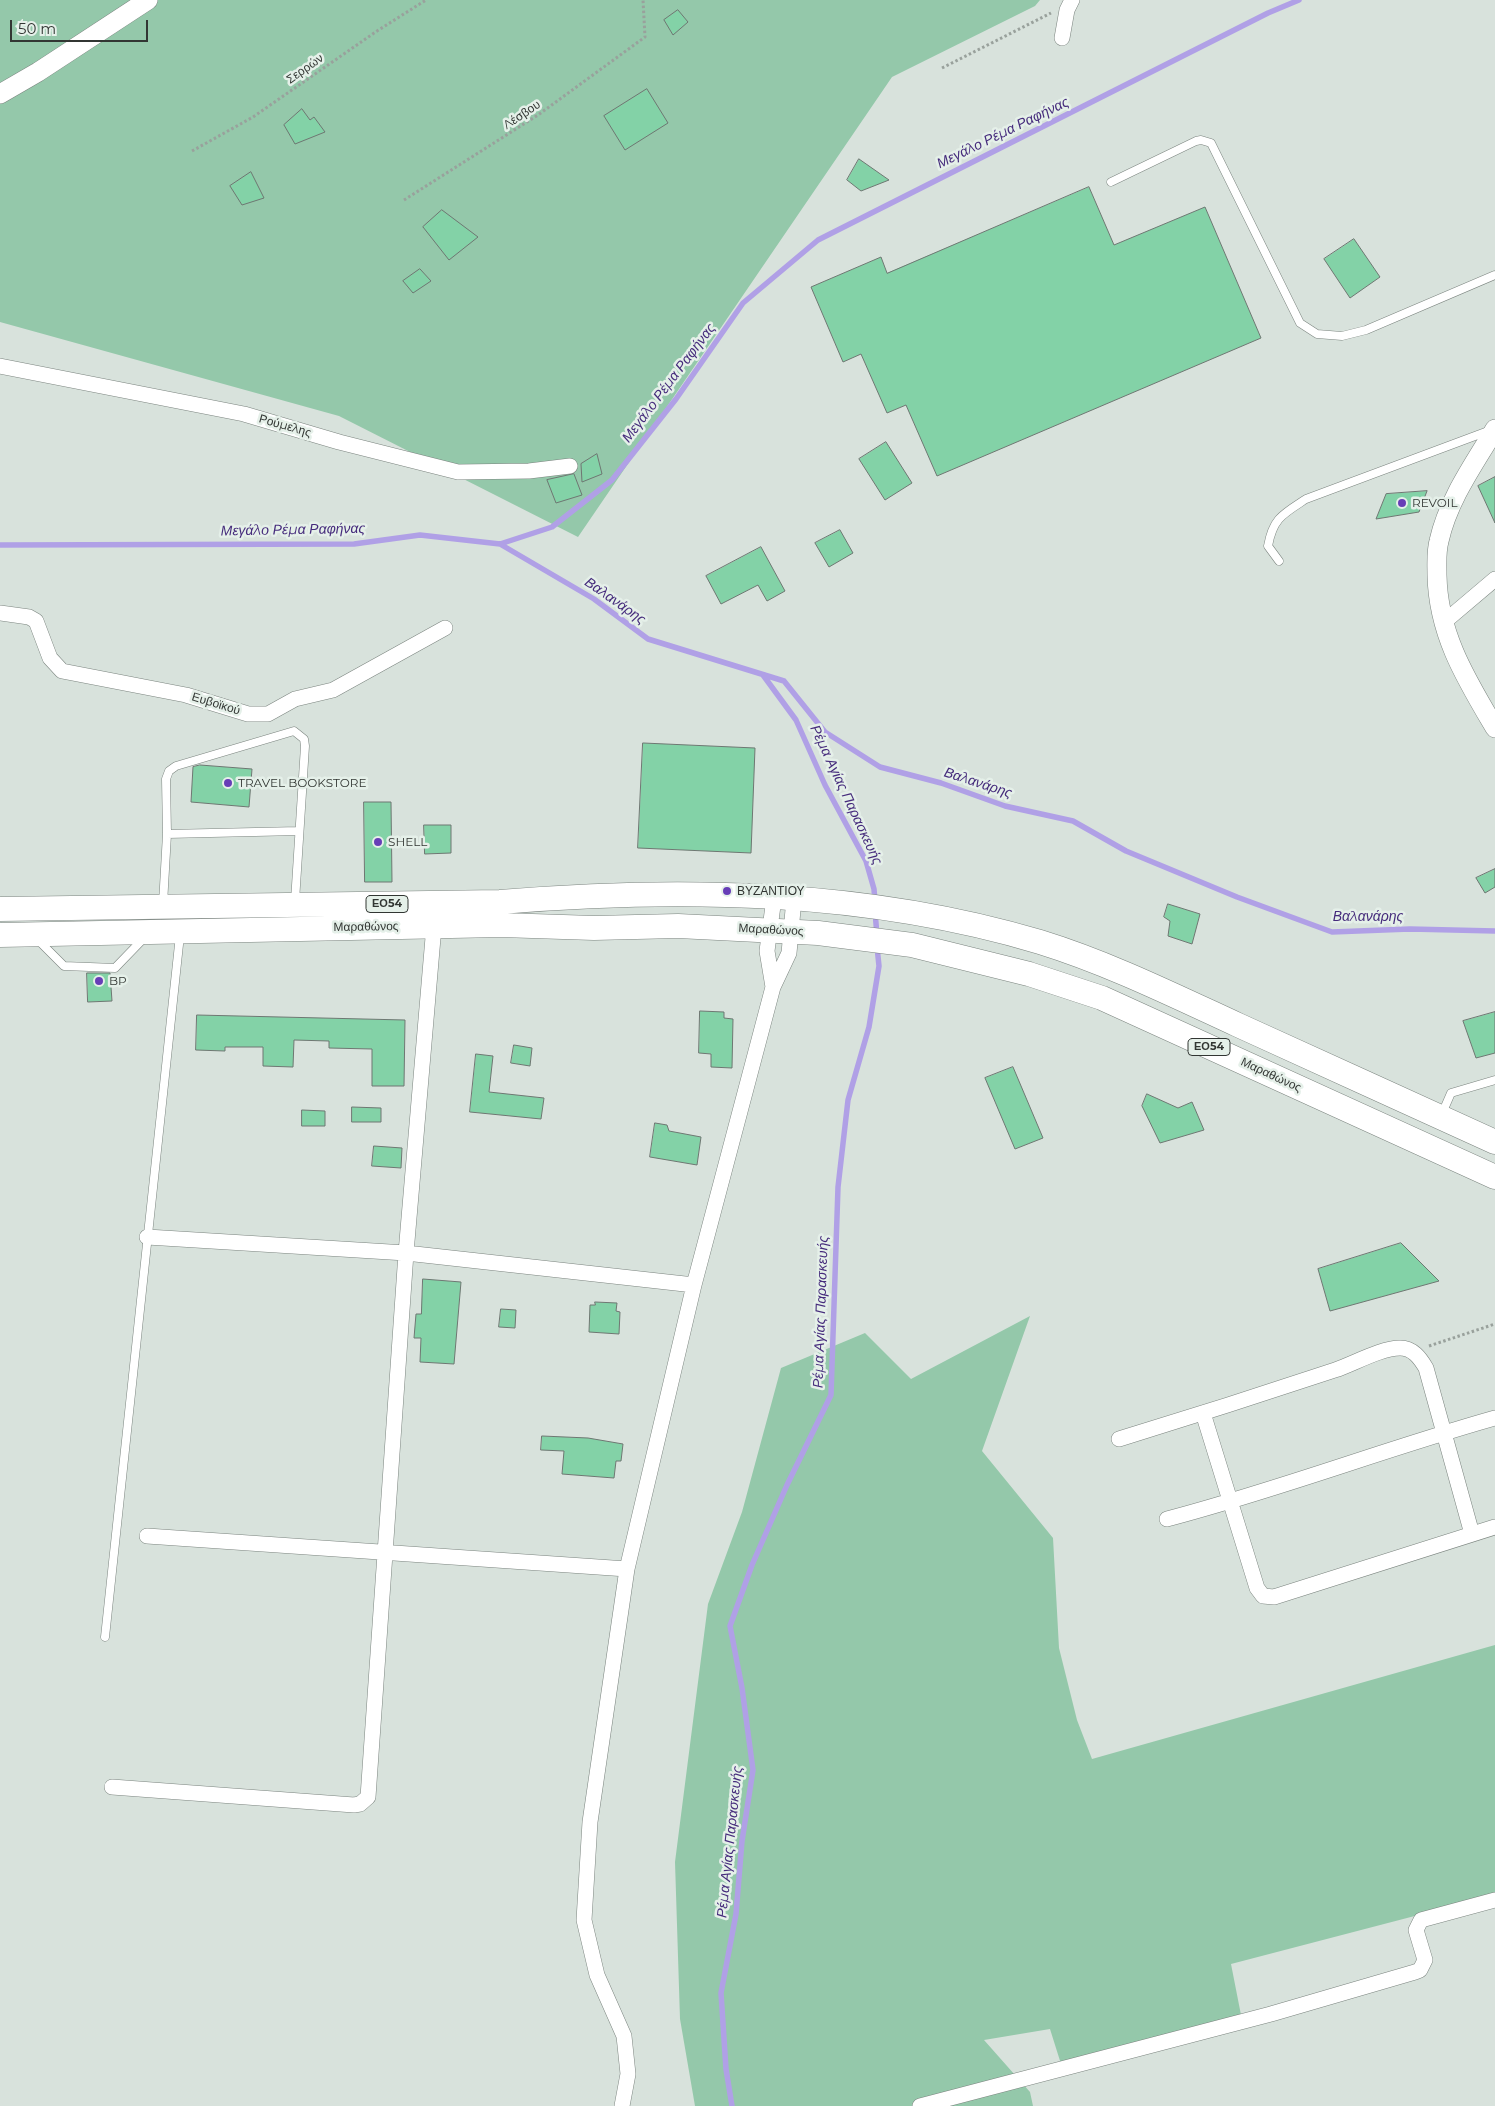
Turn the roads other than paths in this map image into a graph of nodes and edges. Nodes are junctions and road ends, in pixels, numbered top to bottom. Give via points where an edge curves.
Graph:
1 (148, 0) edge
2 (1072, 2) edge
3 (1062, 38) dead end
4 (0, 94) edge
5 (1111, 182) dead end
6 (1495, 275) edge
7 (0, 366) edge
8 (1495, 429) edge
9 (570, 466) dead end
10 (1279, 561) dead end
11 (1495, 578) edge
12 (0, 613) edge
13 (1443, 623) junction
14 (446, 628) dead end
15 (1495, 728) edge
16 (299, 831) junction
17 (167, 834) junction
18 (784, 898) junction
19 (294, 906) junction
20 (163, 908) junction
21 (0, 909) edge
22 (434, 926) junction
23 (181, 930) junction
24 (151, 931) junction
25 (780, 931) junction
26 (31, 934) junction
27 (0, 935) edge
28 (773, 987) junction
29 (1495, 1080) edge
30 (1440, 1117) junction
31 (1495, 1142) edge
32 (1495, 1177) edge
33 (147, 1238) junction
34 (406, 1253) junction
35 (694, 1285) junction
36 (1204, 1413) junction
37 (1495, 1418) edge
38 (1445, 1432) junction
39 (1119, 1439) dead end
40 (1230, 1503) junction
41 (1167, 1519) dead end
42 (1495, 1527) edge
43 (1472, 1534) junction
44 (147, 1536) dead end
45 (386, 1552) junction
46 (627, 1569) junction
47 (105, 1637) dead end
48 (112, 1787) dead end
49 (1495, 1900) edge
50 (622, 2106) edge
51 (920, 2106) edge

1 - 4 street
2 - 3 street via 1067,10
5 - 6 lane via 1196,141 1211,143 1300,323 1316,334 1342,336 1366,330
7 - 9 street, Ρούμελης via 244,414 458,472
8 - 10 lane via 1306,499 1282,514 1271,528 1268,546
8 - 13 street via 1456,494 1438,542 1437,580
11 - 13 street
12 - 14 street, Ευβοϊκού via 36,621 50,658 62,671 186,695 248,714 268,714 295,699 333,690
13 - 15 street via 1463,674
16 - 17 lane
16 - 17 lane via 305,746 304,739 294,731 172,768 166,779
16 - 19 lane
17 - 20 lane
18 - 19 main road, Μαραθώνος / ΕΟ54 via 601,895 500,902
18 - 25 street
18 - 25 street
18 - 30 main road, Μαραθώνος / ΕΟ54 via 905,912 1039,942 1117,970
19 - 20 main road, Μαραθώνος / ΕΟ54
20 - 21 main road, Μαραθώνος / ΕΟ54
22 - 23 main road, Μαραθώνος / ΕΟ54
22 - 25 main road, Μαραθώνος / ΕΟ54 via 678,926
22 - 34 street
23 - 24 main road, Μαραθώνος / ΕΟ54
23 - 33 lane
24 - 26 main road, Μαραθώνος / ΕΟ54
24 - 26 lane via 116,968 64,966
25 - 28 street via 768,951
25 - 28 street via 789,953
25 - 32 main road, Μαραθώνος / ΕΟ54 via 912,946 1011,969 1102,998
26 - 27 main road, Μαραθώνος / ΕΟ54
28 - 35 street
29 - 30 lane via 1451,1093
30 - 31 main road, Μαραθώνος / ΕΟ54
33 - 34 street
33 - 47 lane
34 - 35 street
34 - 45 street
35 - 46 street
36 - 38 street via 1402,1348 1421,1358
36 - 39 street
36 - 40 street
37 - 38 street
38 - 40 street
38 - 43 street
40 - 41 street
40 - 43 street via 1257,1588 1269,1598
42 - 43 street
44 - 45 street
45 - 46 street
45 - 48 street via 369,1792 364,1802 354,1805
46 - 50 street via 590,1822 584,1920 597,1975 624,2036 628,2074
49 - 51 street via 1421,1920 1416,1930 1425,1960 1420,1970 1415,1972 1272,2014

